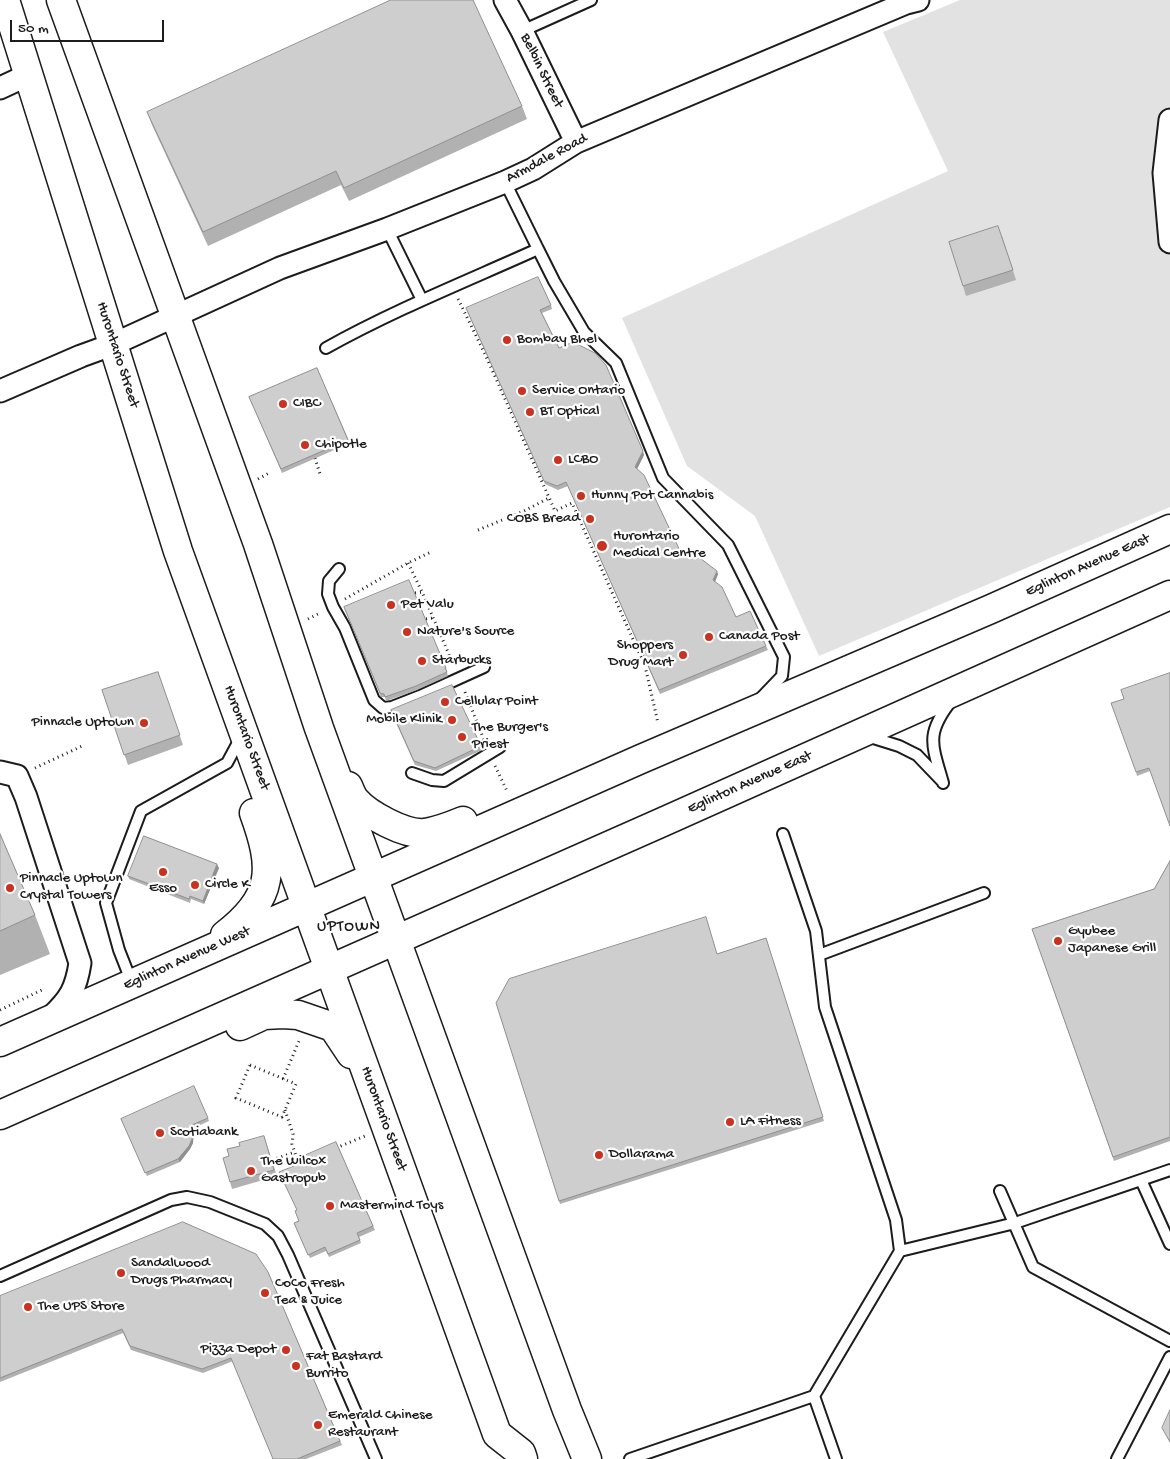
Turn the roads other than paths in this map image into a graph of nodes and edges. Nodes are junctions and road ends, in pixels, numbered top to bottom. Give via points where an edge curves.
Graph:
1 (5, 0) edge
2 (61, 0) edge
3 (505, 0) edge
4 (591, 0) edge
5 (909, 1) edge
6 (522, 31) junction
7 (28, 76) junction
8 (0, 88) edge
9 (1170, 120) edge
10 (576, 142) junction
11 (505, 182) junction
12 (387, 229) junction
13 (1170, 242) edge
14 (538, 249) junction
15 (422, 300) junction
16 (174, 316) junction
17 (114, 344) junction
18 (326, 348) dead end
19 (0, 392) edge
20 (1170, 530) edge
21 (339, 569) dead end
22 (1170, 595) edge
23 (484, 667) dead end
24 (962, 688) junction
25 (746, 715) junction
26 (319, 728) junction
27 (244, 732) junction
28 (859, 734) junction
29 (500, 747) dead end
30 (412, 773) dead end
31 (9, 774) edge
32 (259, 774) junction
33 (552, 798) junction
34 (782, 834) dead end
35 (373, 877) junction
36 (984, 893) dead end
37 (307, 906) junction
38 (396, 940) junction
39 (200, 954) junction
40 (819, 955) junction
41 (329, 970) junction
42 (132, 983) junction
43 (46, 1022) junction
44 (0, 1042) edge
45 (150, 1048) junction
46 (377, 1103) junction
47 (0, 1115) edge
48 (1170, 1170) edge
49 (1141, 1180) junction
50 (1000, 1191) dead end
51 (1015, 1223) junction
52 (1170, 1244) edge
53 (900, 1251) junction
54 (0, 1276) edge
55 (1170, 1341) edge
56 (1170, 1357) edge
57 (814, 1396) junction
58 (376, 1459) edge
59 (523, 1459) edge
60 (587, 1459) edge
61 (630, 1459) edge
62 (836, 1459) edge
63 (1117, 1459) edge

1 - 7 main road, Hurontario Street
2 - 16 main road
3 - 6 street, Belbin Street
4 - 6 lane
5 - 10 street, Armdale Road
6 - 10 street, Belbin Street
7 - 8 street
7 - 17 main road, Hurontario Street
9 - 13 street via 1164,173
10 - 11 street, Armdale Road via 534,169
11 - 12 street, Armdale Road
11 - 14 lane
12 - 15 lane
12 - 16 street, Armdale Road via 280,268
14 - 15 lane
14 - 25 lane via 584,332 616,363 664,478 728,545 784,657 782,676
15 - 18 lane
16 - 17 street, Armdale Road
16 - 26 main road via 258,544
17 - 19 street, Armdale Road
17 - 27 main road, Hurontario Street via 178,551
20 - 25 main road, Eglinton Avenue East
21 - 23 lane via 329,581 328,594 374,700 384,708
22 - 24 main road, Eglinton Avenue East
24 - 28 main road, Eglinton Avenue East
24 - 28 lane via 936,722 932,744 943,782 917,755
25 - 33 main road, Eglinton Avenue East
26 - 33 main road via 354,800 372,815 404,830 424,833 452,826 517,797
26 - 35 main road
27 - 32 main road, Hurontario Street
27 - 42 lane via 227,763 141,811 106,903
28 - 38 main road, Eglinton Avenue East
29 - 30 lane via 444,781
31 - 43 street via 26,797 80,963 69,998
32 - 37 main road, Hurontario Street
32 - 39 main road via 251,805 264,840 268,864 266,882 249,914
33 - 35 main road, Eglinton Avenue East
34 - 40 lane via 816,931
35 - 37 main road, Eglinton Avenue West
35 - 38 main road
36 - 40 lane
37 - 39 main road, Eglinton Avenue West
37 - 41 main road, Hurontario Street
38 - 41 main road, Eglinton Avenue East
38 - 60 main road
39 - 42 main road, Eglinton Avenue West
40 - 53 lane via 825,1007 896,1220
41 - 45 main road
41 - 46 main road, Hurontario Street
42 - 43 main road, Eglinton Avenue West
43 - 44 main road, Eglinton Avenue West
45 - 46 main road via 178,1054 264,1015 298,1015 332,1027 350,1052
45 - 47 main road
46 - 59 main road, Hurontario Street via 497,1434 521,1452
48 - 49 lane
49 - 51 lane
49 - 52 lane
50 - 51 lane
51 - 53 lane
51 - 55 lane via 1034,1267
53 - 57 lane
54 - 58 lane via 171,1200 187,1197 210,1202 265,1224 278,1236 288,1255
56 - 63 lane
57 - 61 lane
57 - 62 lane

